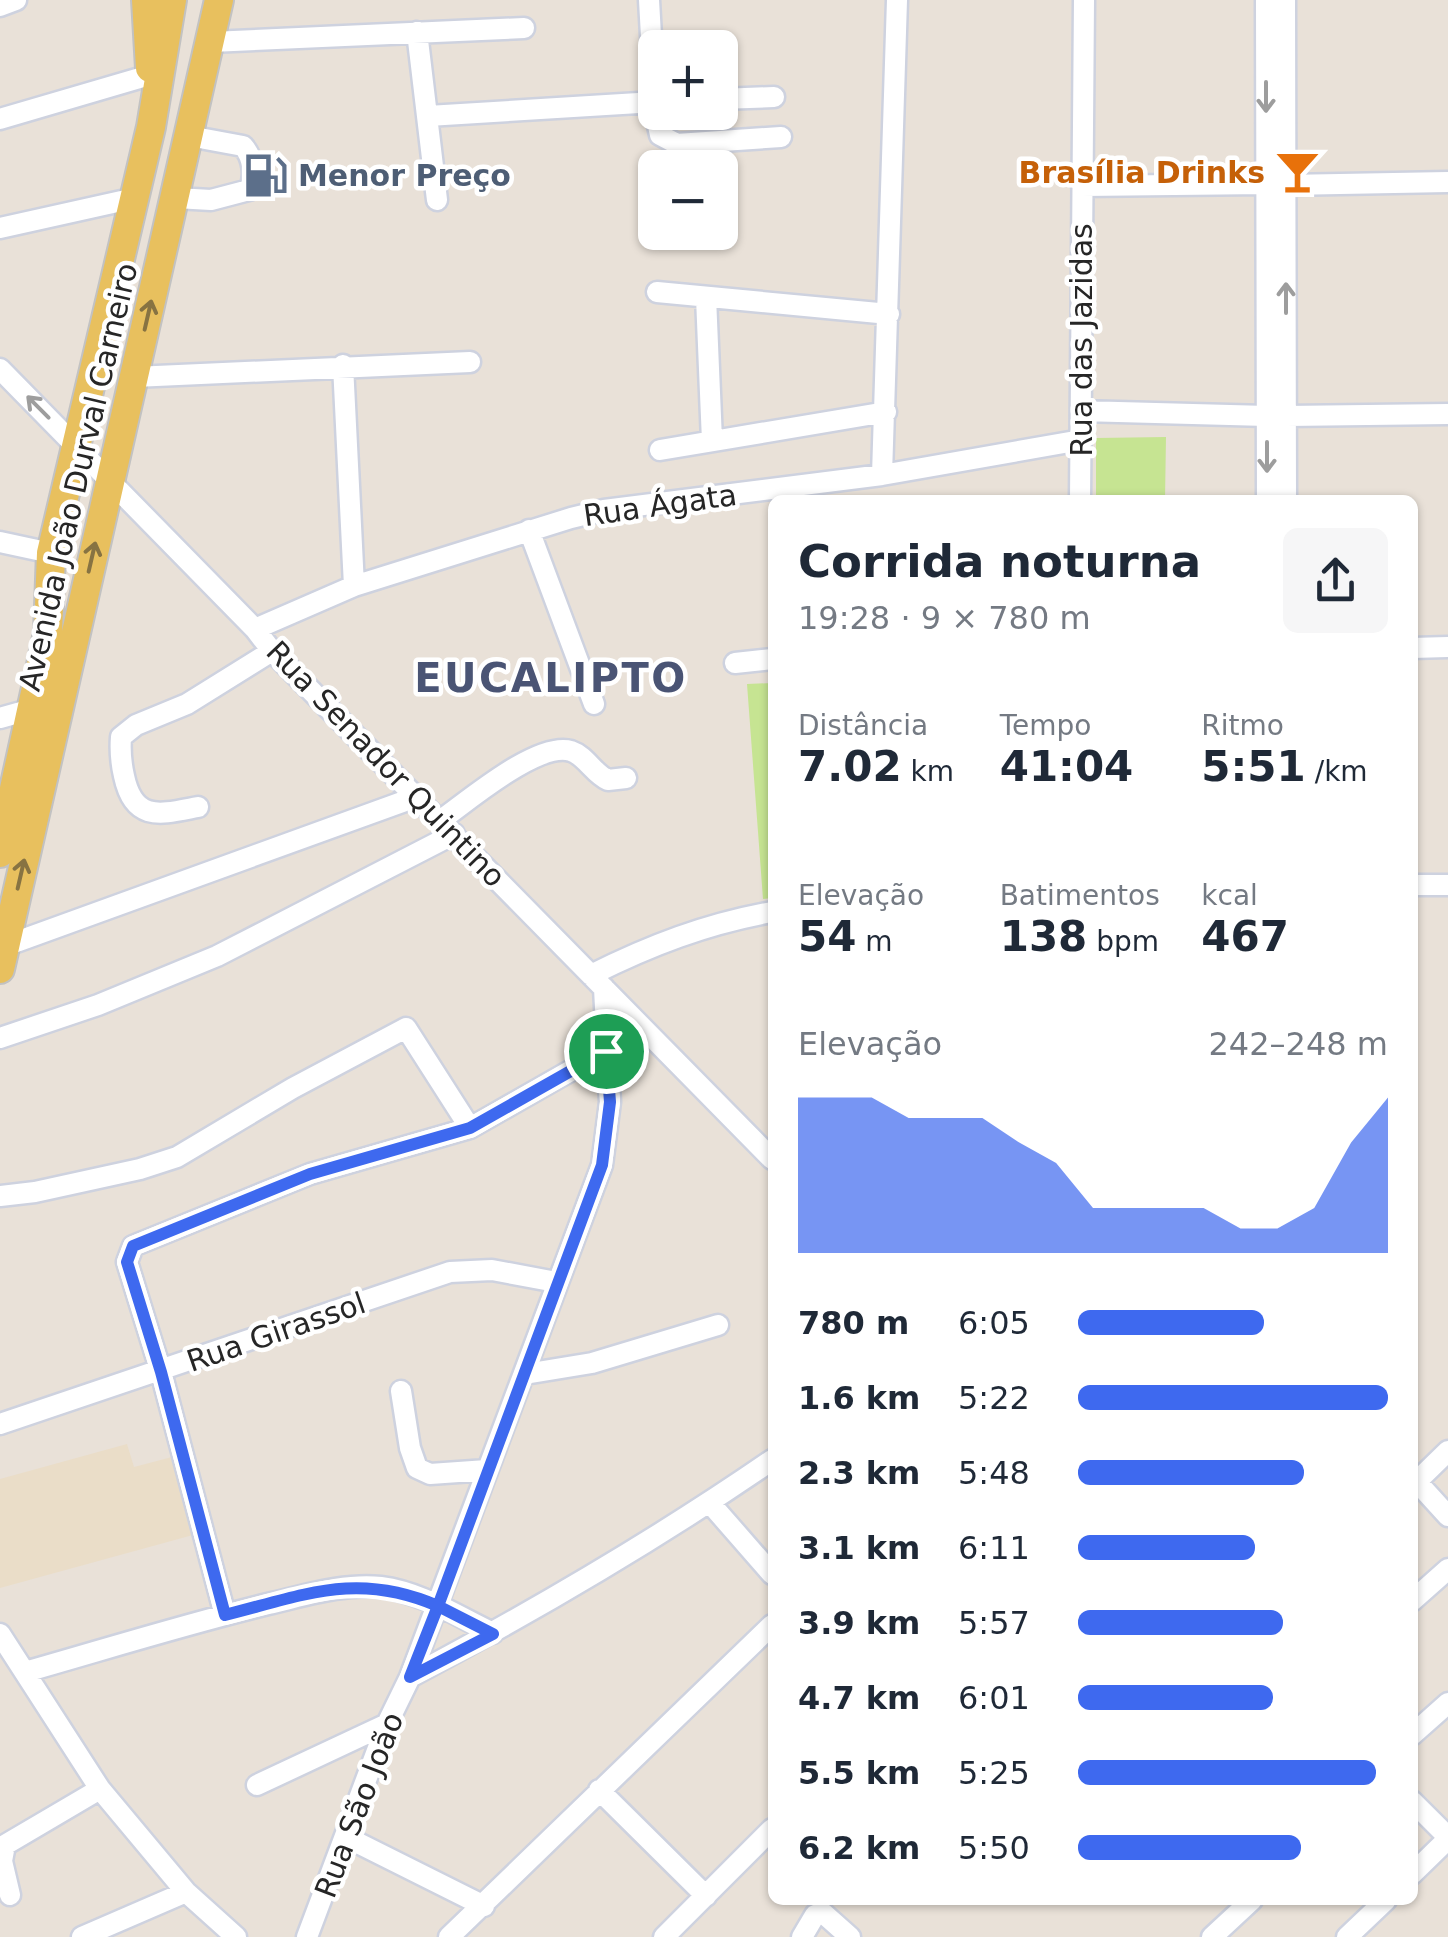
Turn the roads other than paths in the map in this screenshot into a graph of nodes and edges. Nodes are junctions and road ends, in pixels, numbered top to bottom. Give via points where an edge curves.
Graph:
1 (16, 0) edge
2 (146, 0) edge
3 (172, 0) edge
4 (219, 0) edge
5 (649, 0) edge
6 (897, 0) edge
7 (1084, 0) edge
8 (1266, 0) edge
9 (1286, 0) edge
10 (0, 6) edge
11 (524, 28) dead end
12 (651, 30) edge
13 (417, 32) junction
14 (211, 42) junction
15 (150, 75) junction
16 (774, 97) dead end
17 (738, 98) edge
18 (638, 107) edge
19 (428, 116) junction
20 (0, 120) edge
21 (152, 128) junction
22 (659, 130) edge
23 (189, 136) junction
24 (782, 138) dead end
25 (1448, 182) edge
26 (1275, 184) junction
27 (1082, 186) junction
28 (176, 198) junction
29 (436, 200) dead end
30 (132, 212) junction
31 (0, 228) edge
32 (165, 246) junction
33 (657, 292) dead end
34 (706, 297) junction
35 (889, 314) junction
36 (470, 362) dead end
37 (343, 365) junction
38 (0, 369) edge
39 (134, 377) junction
40 (1081, 411) junction
41 (886, 412) junction
42 (1448, 414) edge
43 (1277, 416) junction
44 (1081, 440) junction
45 (712, 441) junction
46 (76, 446) junction
47 (660, 450) dead end
48 (882, 474) junction
49 (110, 478) junction
50 (1080, 495) edge
51 (1268, 495) edge
52 (1285, 495) edge
53 (529, 530) junction
54 (0, 542) edge
55 (51, 553) junction
56 (354, 586) junction
57 (255, 629) junction
58 (1448, 647) edge
59 (1418, 648) edge
60 (272, 651) junction
61 (768, 659) edge
62 (735, 663) dead end
63 (594, 704) dead end
64 (32, 709) junction
65 (0, 718) edge
66 (626, 778) dead end
67 (416, 797) junction
68 (198, 806) dead end
69 (448, 827) junction
70 (0, 854) edge
71 (1448, 885) edge
72 (1418, 886) edge
73 (768, 913) edge
74 (3, 958) edge
75 (598, 982) junction
76 (0, 1038) edge
77 (606, 1051) junction
78 (470, 1128) junction
79 (768, 1155) edge
80 (0, 1196) edge
81 (556, 1282) junction
82 (718, 1324) dead end
83 (161, 1372) junction
84 (524, 1374) junction
85 (401, 1391) dead end
86 (0, 1424) edge
87 (1448, 1451) edge
88 (768, 1463) edge
89 (487, 1470) junction
90 (1418, 1481) edge
91 (1418, 1487) edge
92 (710, 1503) junction
93 (1448, 1516) edge
94 (1448, 1568) edge
95 (768, 1569) edge
96 (1418, 1596) edge
97 (438, 1606) junction
98 (225, 1615) junction
99 (768, 1630) edge
100 (0, 1634) edge
101 (493, 1634) junction
102 (26, 1672) junction
103 (410, 1677) junction
104 (1448, 1702) edge
105 (388, 1724) junction
106 (1418, 1730) edge
107 (257, 1786) dead end
108 (100, 1789) junction
109 (599, 1790) junction
110 (1418, 1808) edge
111 (768, 1832) edge
112 (346, 1837) junction
113 (1448, 1838) edge
114 (1418, 1868) edge
115 (186, 1892) junction
116 (10, 1895) dead end
117 (706, 1896) junction
118 (1247, 1905) edge
119 (1381, 1905) edge
120 (484, 1906) junction
121 (82, 1937) edge
122 (236, 1937) edge
123 (308, 1937) edge
124 (449, 1937) edge
125 (664, 1937) edge
126 (802, 1937) edge
127 (850, 1937) edge
128 (1212, 1937) edge
129 (1347, 1937) edge

1 - 10 street
2 - 15 main road
3 - 21 main road, Avenida João Durval Carneiro
4 - 14 main road, Avenida João Durval Carneiro
5 - 12 street
6 - 35 street
7 - 27 street, Rua das Jazidas
8 -> 26 street
9 - 26 street
11 - 13 street
13 - 14 street
13 - 19 street
14 - 23 main road, Avenida João Durval Carneiro
15 - 20 street
15 - 21 main road
16 - 17 street
18 - 19 street
19 - 29 street
21 - 30 main road, Avenida João Durval Carneiro
22 - 24 street via 677,144
23 - 28 main road, Avenida João Durval Carneiro
23 - 28 street via 243,146 253,182 249,190 222,199
25 - 26 street
26 - 27 street
26 - 43 street
27 - 40 street, Rua das Jazidas
28 - 32 main road, Avenida João Durval Carneiro
30 - 31 street
30 - 32 main road via 144,242
30 - 46 main road, Avenida João Durval Carneiro
39 -> 32 main road, Avenida João Durval Carneiro
33 - 34 street
34 - 35 street
34 - 45 street
35 - 41 street
36 - 37 street
37 - 39 street
37 - 56 street
46 -> 38 street, Rua Senador Quintino
39 - 49 main road, Avenida João Durval Carneiro
40 - 43 street
40 - 44 street, Rua das Jazidas
41 - 45 street
41 - 48 street
42 - 43 street
43 -> 51 street
43 - 52 street
44 - 48 street, Rua Ágata
44 - 50 street, Rua das Jazidas
45 - 47 street
46 - 49 street, Rua Senador Quintino
46 - 55 main road, Avenida João Durval Carneiro
48 - 53 street, Rua Ágata via 604,510
49 - 57 street, Rua Senador Quintino
74 -> 49 main road, Avenida João Durval Carneiro
53 - 56 street, Rua Ágata
53 - 63 street
54 - 55 street
55 - 64 main road, Avenida João Durval Carneiro via 48,634
56 - 57 street, Rua Ágata
57 - 60 street, Rua Senador Quintino
58 - 59 street
60 - 67 street, Rua Senador Quintino
60 - 68 street via 121,736 122,768 136,806 165,813
61 - 62 street
64 - 65 street
64 - 70 main road, Avenida João Durval Carneiro
66 - 69 street via 608,780 577,753 549,751 511,771
67 - 69 street, Rua Senador Quintino
67 - 74 street
69 - 75 street, Rua Senador Quintino
69 - 76 street via 217,956
71 - 72 street
73 - 75 street via 686,932
75 - 77 street, Rua São João
75 - 79 street, Rua Senador Quintino
77 - 78 street
77 - 81 street, Rua São João via 610,1102 602,1165
78 - 80 street via 406,1028 177,1158
78 - 83 street via 310,1174 133,1246 127,1262
81 - 83 street, Rua Girassol via 492,1270 450,1272
81 - 84 street, Rua São João
82 - 84 street via 592,1363
83 - 86 street, Rua Girassol
83 - 98 street
84 - 89 street, Rua São João
85 - 89 street via 417,1468 430,1474
87 - 90 street
88 - 92 street
89 - 97 street, Rua São João
91 - 93 street
92 - 95 street
92 - 101 street
94 - 96 street
97 - 98 street via 408,1593 354,1587
97 - 101 street
97 - 103 street, Rua São João
98 - 102 street
99 - 109 street
100 - 102 street
101 - 103 street
102 - 108 street
103 - 105 street, Rua São João
104 - 106 street
105 - 107 street
105 - 112 street, Rua São João
108 - 115 street
108 - 116 street via 5,1845
109 - 117 street
109 - 120 street
110 - 113 street
111 - 117 street
112 - 120 street
112 - 123 street, Rua São João
113 - 114 street
115 - 121 street
115 - 122 street
117 - 125 street
118 - 128 street
119 - 129 street
120 - 124 street
126 - 127 street via 815,1915 829,1915

